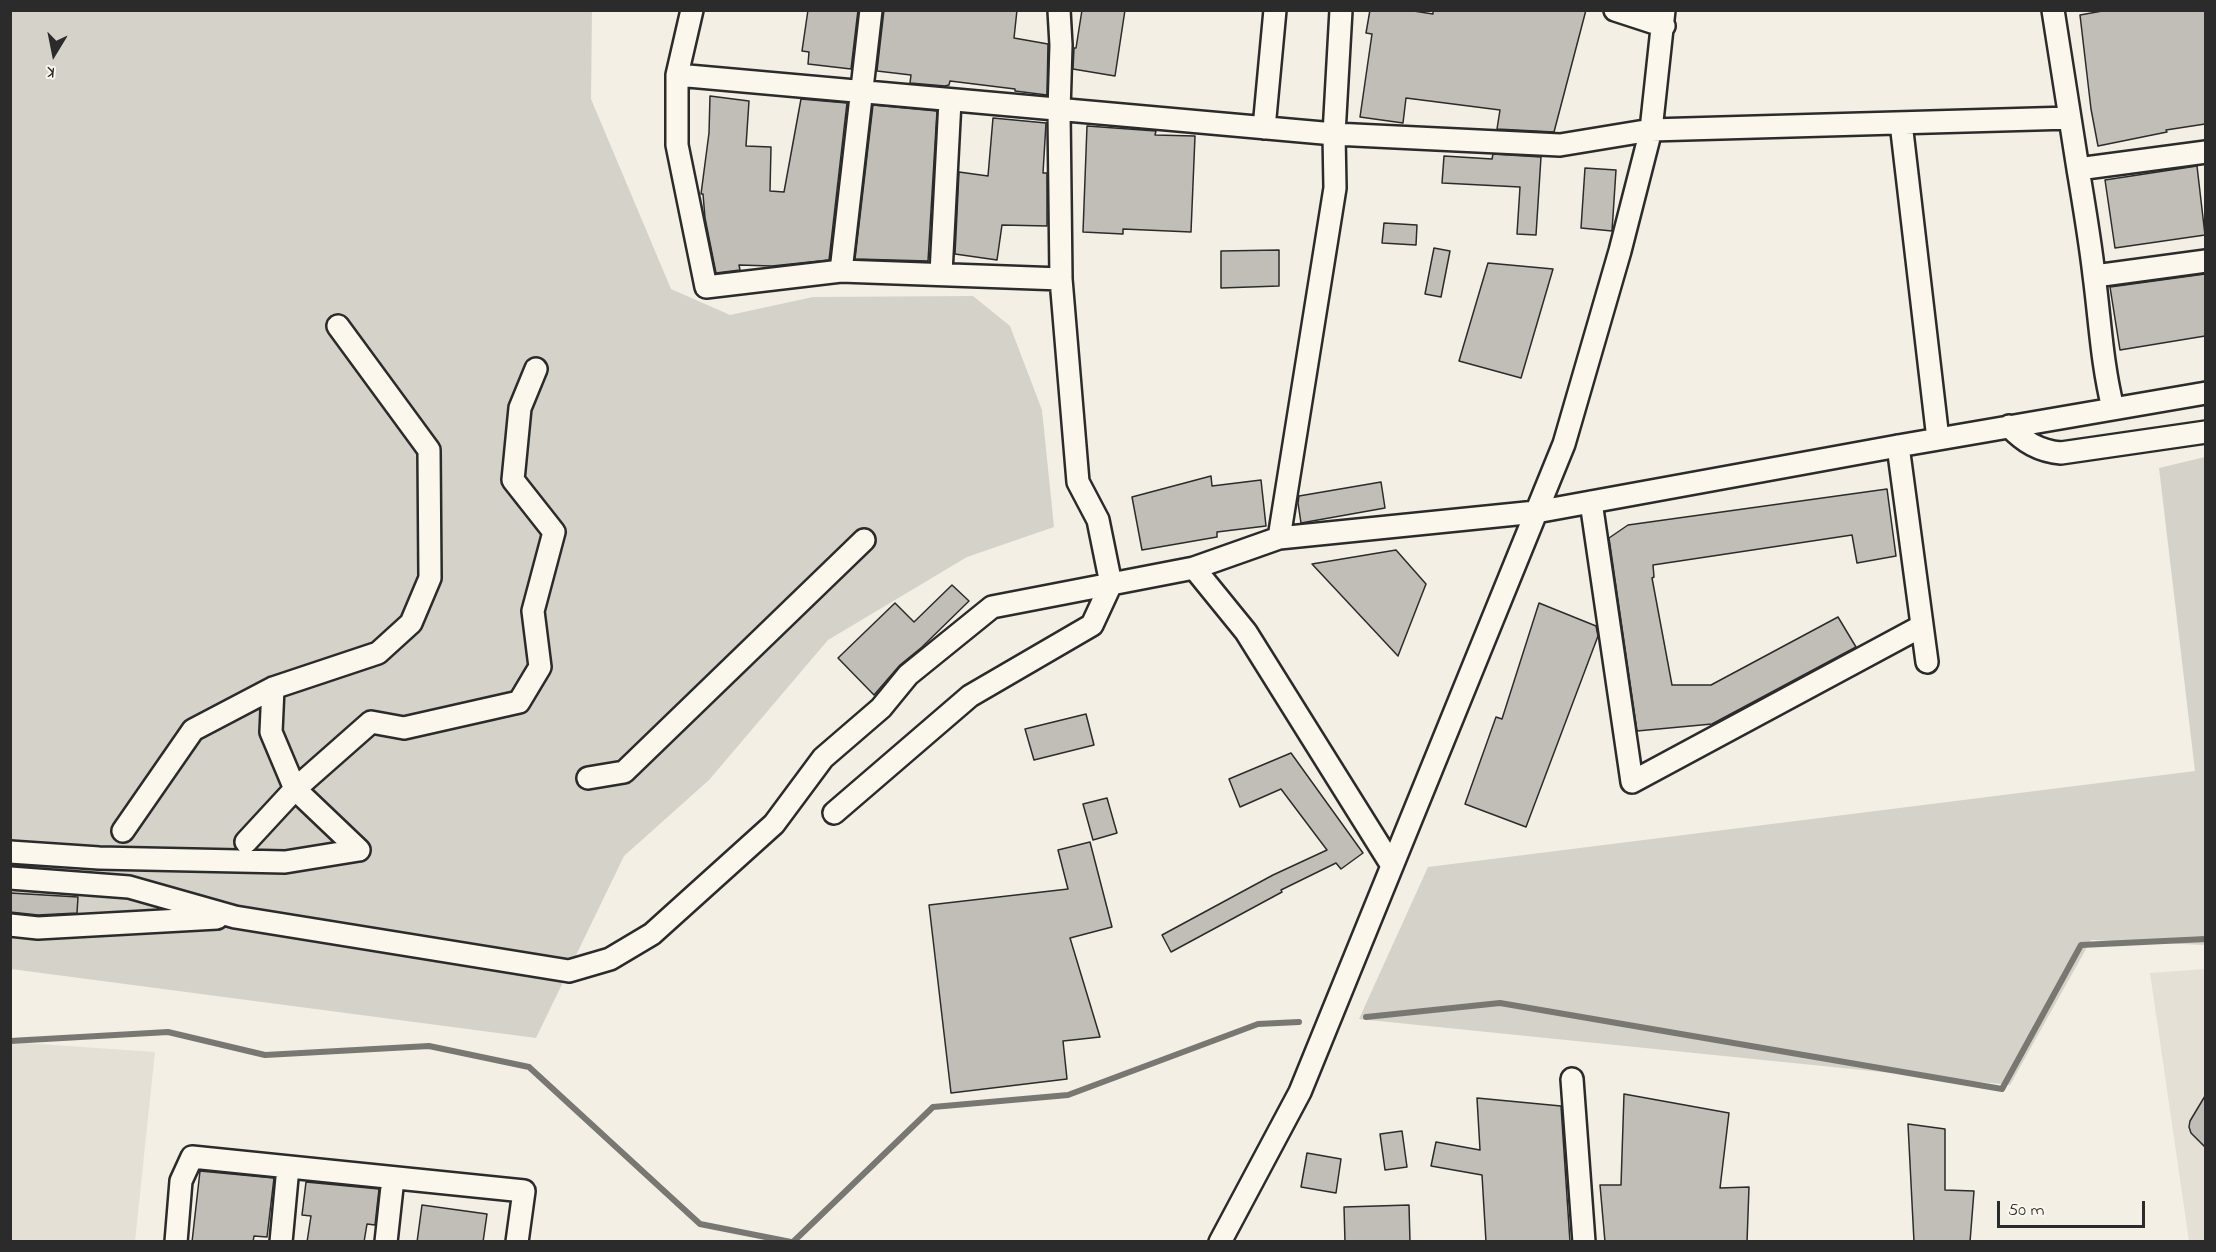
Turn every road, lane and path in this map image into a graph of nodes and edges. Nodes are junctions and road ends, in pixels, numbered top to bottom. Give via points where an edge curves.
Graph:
1 (692, 10) edge
2 (871, 10) edge
3 (1059, 10) edge
4 (1275, 10) edge
5 (1341, 10) edge
6 (1615, 10) edge
7 (2053, 10) edge
8 (1664, 18) edge
9 (678, 75) junction
10 (862, 92) junction
11 (950, 101) junction
12 (1059, 111) junction
13 (2070, 118) junction
14 (1901, 123) junction
15 (1264, 128) junction
16 (1651, 130) junction
17 (1334, 134) junction
18 (2205, 152) edge
19 (2078, 169) junction
20 (2205, 261) edge
21 (841, 271) junction
22 (940, 273) junction
23 (2095, 276) junction
24 (1061, 279) junction
25 (338, 326) dead end
26 (536, 369) dead end
27 (2205, 393) edge
28 (2113, 408) junction
29 (2009, 426) junction
30 (2205, 432) edge
31 (1938, 439) junction
32 (1898, 446) junction
33 (1591, 502) junction
34 (1536, 512) junction
35 (1279, 538) junction
36 (864, 540) dead end
37 (1194, 568) junction
38 (1111, 584) junction
39 (1922, 626) junction
40 (1927, 662) dead end
41 (273, 688) junction
42 (588, 778) dead end
43 (295, 789) junction
44 (834, 813) dead end
45 (123, 831) dead end
46 (246, 842) dead end
47 (10, 852) edge
48 (1391, 864) junction
49 (10, 878) edge
50 (235, 917) junction
51 (10, 925) edge
52 (1572, 1079) dead end
53 (288, 1167) junction
54 (393, 1178) junction
55 (176, 1242) edge
56 (281, 1242) edge
57 (386, 1242) edge
58 (518, 1242) edge
59 (1220, 1242) edge
60 (1584, 1242) edge

1 - 9 street
2 - 10 street
3 - 12 street
4 - 15 street
5 - 17 street
6 - 8 street
7 - 13 street
8 - 16 street
9 - 10 street
9 - 21 street via 677,146 706,286
10 - 11 street
10 - 21 street
11 - 12 street
11 - 22 street
12 - 15 street
12 - 24 street
13 - 14 street
13 - 19 street
14 - 16 street
14 - 31 street
15 - 17 street
16 - 17 street via 1560,145
16 - 34 street via 1564,444
17 - 35 street via 1335,188
18 - 19 street
19 - 23 street
20 - 23 street
21 - 22 street
22 - 24 street
23 - 28 street via 2106,380
24 - 38 street via 1078,482 1098,519
25 - 41 street via 429,450 430,578 411,623 378,653
26 - 43 street via 520,408 513,480 554,532 533,611 540,667 519,702 404,728 371,722
27 - 28 street
28 - 29 street
29 - 30 street via 2028,444 2061,453
29 - 31 street
31 - 32 street
32 - 33 street
32 - 39 street
33 - 34 street
33 - 39 street via 1632,782
34 - 35 street
34 - 48 street
35 - 37 street
36 - 42 street via 624,772
37 - 38 street
37 - 48 street via 1246,632
38 - 44 street via 1092,625 970,696
38 - 50 street via 992,607 908,675 881,708 823,758 774,824 652,934 610,959 568,971
39 - 40 street
41 - 43 street via 270,732
41 - 45 street via 193,730
43 - 46 street
43 - 47 street via 359,850 285,862
48 - 59 street via 1300,1092
49 - 50 street via 129,887
50 - 51 street via 38,928
52 - 60 street
53 - 54 street
53 - 55 street via 192,1157 181,1181
53 - 56 street
54 - 57 street
54 - 58 street via 524,1191

